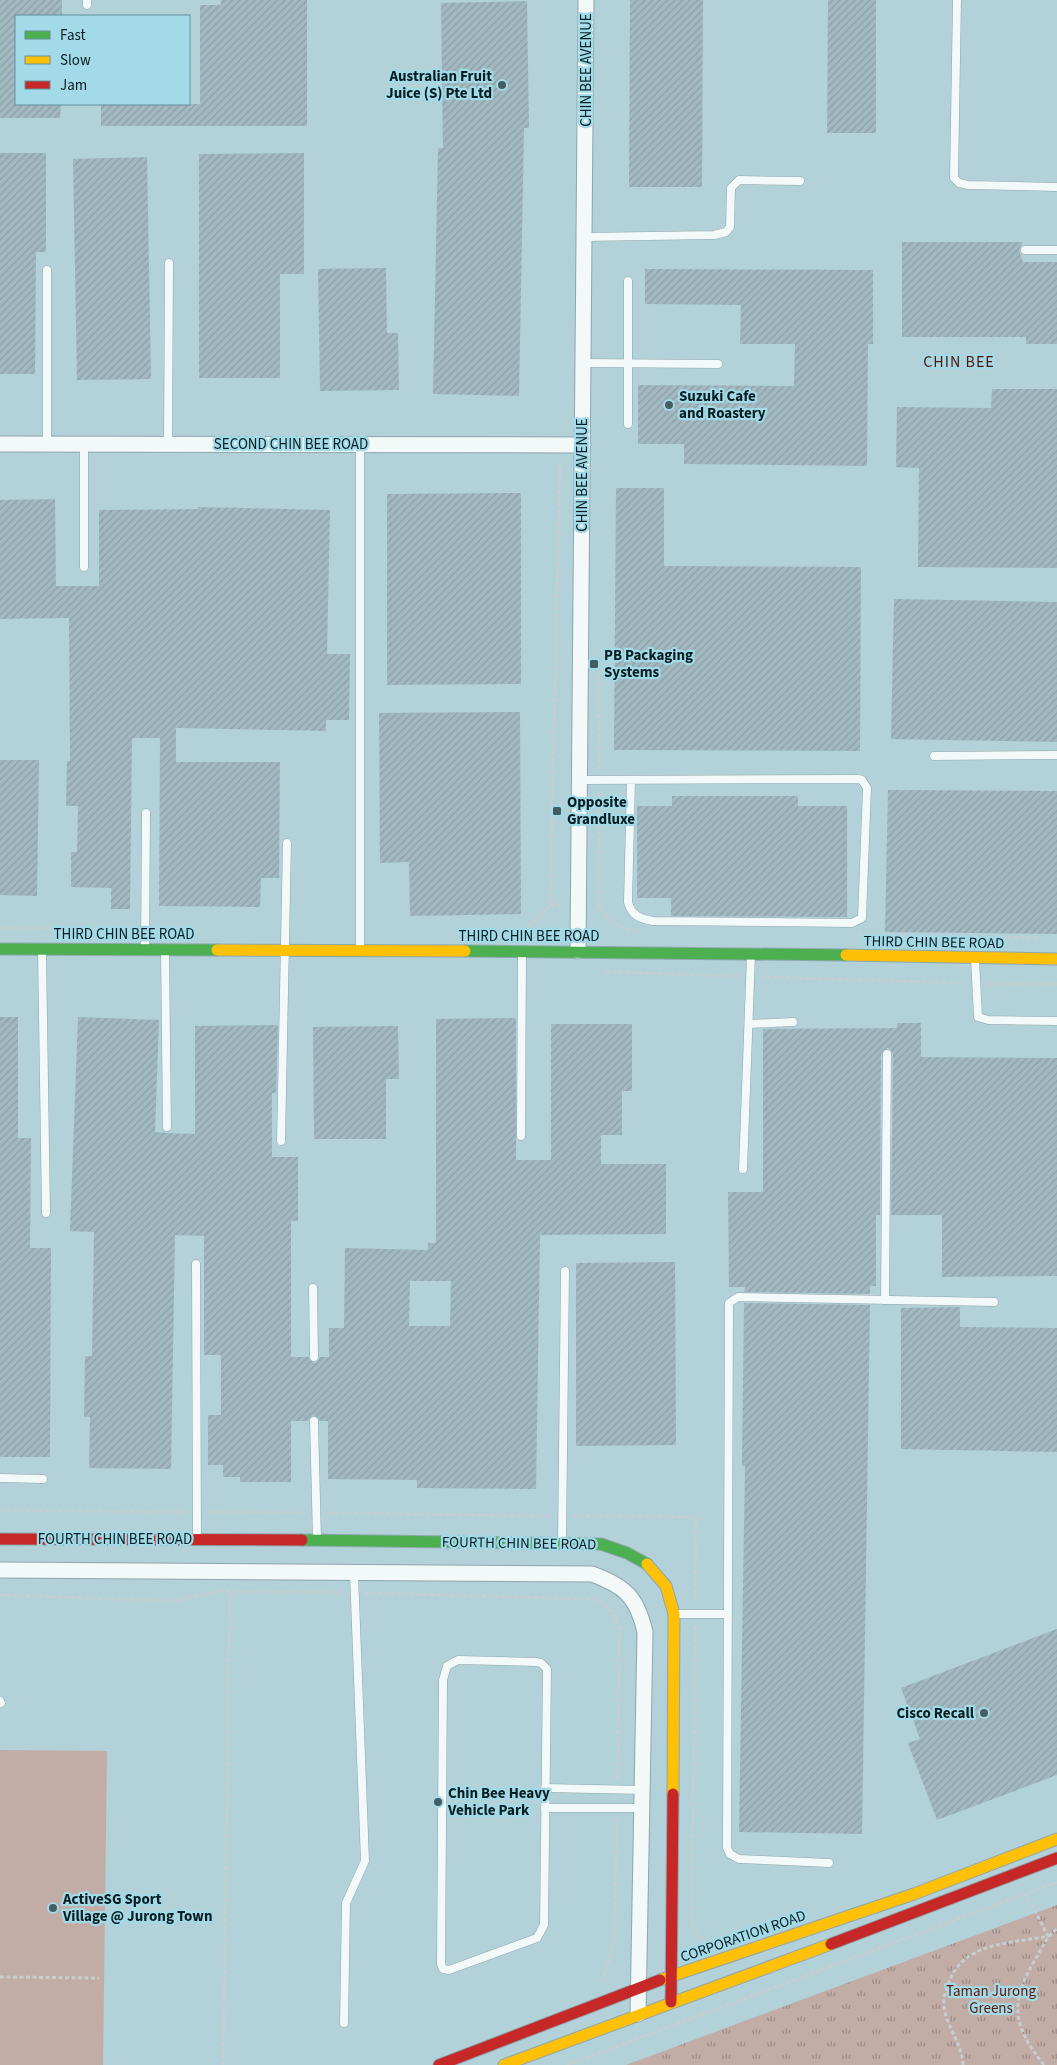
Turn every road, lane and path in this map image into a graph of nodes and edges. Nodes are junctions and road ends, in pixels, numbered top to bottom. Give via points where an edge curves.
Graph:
1 (586, 0) edge
2 (957, 0) edge
3 (800, 182) dead end
4 (1057, 187) edge
5 (584, 236) junction
6 (1025, 250) dead end
7 (1057, 250) edge
8 (169, 263) dead end
9 (47, 270) dead end
10 (628, 281) dead end
11 (583, 363) junction
12 (628, 364) junction
13 (718, 364) dead end
14 (628, 424) dead end
15 (0, 444) edge
16 (47, 444) junction
17 (84, 444) junction
18 (168, 444) junction
19 (360, 445) junction
20 (560, 445) junction
21 (583, 445) junction
22 (84, 567) dead end
23 (934, 756) dead end
24 (1057, 756) edge
25 (580, 780) junction
26 (631, 780) junction
27 (146, 813) dead end
28 (287, 843) dead end
29 (526, 940) dead end
30 (0, 949) edge
31 (42, 949) junction
32 (145, 949) junction
33 (165, 950) junction
34 (285, 950) junction
35 (360, 951) junction
36 (578, 951) junction
37 (522, 952) junction
38 (751, 955) junction
39 (975, 958) junction
40 (1057, 959) edge
41 (750, 976) junction
42 (976, 984) junction
43 (1057, 984) edge
44 (1057, 1021) edge
45 (793, 1022) dead end
46 (749, 1024) junction
47 (887, 1054) dead end
48 (167, 1127) dead end
49 (521, 1136) dead end
50 (281, 1141) dead end
51 (743, 1169) dead end
52 (46, 1213) dead end
53 (196, 1264) dead end
54 (566, 1271) dead end
55 (313, 1288) dead end
56 (885, 1300) junction
57 (994, 1302) dead end
58 (314, 1357) dead end
59 (314, 1421) dead end
60 (0, 1478) edge
61 (43, 1479) dead end
62 (0, 1510) edge
63 (197, 1512) junction
64 (316, 1513) junction
65 (563, 1516) junction
66 (197, 1538) junction
67 (0, 1539) edge
68 (317, 1540) junction
69 (562, 1543) junction
70 (0, 1570) edge
71 (354, 1573) junction
72 (230, 1591) junction
73 (354, 1592) junction
74 (0, 1595) edge
75 (674, 1614) junction
76 (695, 1614) junction
77 (727, 1614) junction
78 (545, 1788) junction
79 (617, 1790) junction
80 (643, 1790) junction
81 (545, 1808) junction
82 (617, 1808) junction
83 (642, 1808) junction
84 (1057, 1839) edge
85 (1057, 1858) edge
86 (829, 1863) dead end
87 (1057, 1882) edge
88 (1026, 1894) junction
89 (1057, 1929) edge
90 (1048, 1936) junction
91 (709, 1947) dead end
92 (672, 1976) junction
93 (0, 1977) edge
94 (99, 1978) dead end
95 (600, 1985) dead end
96 (639, 1988) junction
97 (671, 2002) junction
98 (638, 2014) junction
99 (344, 2023) dead end
100 (224, 2065) edge
101 (439, 2065) edge
102 (504, 2065) edge
103 (567, 2065) edge
104 (963, 2065) edge
105 (1044, 2065) edge

1 - 5 street, CHIN BEE AVENUE
2 - 4 lane via 954,178 968,185
3 - 5 lane via 739,180 734,183 730,227 726,232 714,235
5 - 11 street, CHIN BEE AVENUE
6 - 7 lane
8 - 18 lane
9 - 16 lane
10 - 12 lane
11 - 12 lane
11 - 21 street, CHIN BEE AVENUE
12 - 13 lane
12 - 14 lane
15 - 16 street, SECOND CHIN BEE ROAD
16 - 17 street, SECOND CHIN BEE ROAD
17 - 18 street, SECOND CHIN BEE ROAD
17 - 22 lane
18 - 19 street, SECOND CHIN BEE ROAD
19 - 20 street, SECOND CHIN BEE ROAD
19 - 35 lane
20 - 21 street, SECOND CHIN BEE ROAD
20 - 29 path via 550,905 527,928
21 - 25 street, CHIN BEE AVENUE
23 - 24 lane
25 - 26 lane
25 - 36 street, CHIN BEE AVENUE
26 - 26 lane via 628,902 636,916 653,921 693,922 852,923 862,918 867,788 862,780
27 - 32 lane
28 - 34 lane
30 - 31 street, THIRD CHIN BEE ROAD
31 - 32 street, THIRD CHIN BEE ROAD
31 - 52 lane
32 - 33 street, THIRD CHIN BEE ROAD
33 - 34 street, THIRD CHIN BEE ROAD
33 - 48 lane
34 - 35 street, THIRD CHIN BEE ROAD
34 - 50 lane
35 - 37 street, THIRD CHIN BEE ROAD
36 - 37 street, THIRD CHIN BEE ROAD
36 - 38 street, THIRD CHIN BEE ROAD
37 - 49 lane
38 - 39 street, THIRD CHIN BEE ROAD
38 - 41 lane
39 - 40 street, THIRD CHIN BEE ROAD
39 - 42 lane
41 - 42 path
41 - 46 lane
42 - 43 path
42 - 44 lane via 978,1017
45 - 46 lane
46 - 51 lane
47 - 56 lane
53 - 63 lane
54 - 65 lane
55 - 58 lane
56 - 57 lane
56 - 77 lane via 738,1297 730,1300
59 - 64 lane
60 - 61 lane
62 - 63 path
63 - 64 path
63 - 66 lane
64 - 65 path
64 - 68 lane
65 - 69 lane
65 - 76 path via 696,1517
66 - 67 street, FOURTH CHIN BEE ROAD
66 - 68 street, FOURTH CHIN BEE ROAD
68 - 69 street, FOURTH CHIN BEE ROAD
69 - 75 street, FOURTH CHIN BEE ROAD via 601,1544 627,1551 644,1561 670,1590
70 - 71 street, FOURTH CHIN BEE ROAD
71 - 73 lane
71 - 80 street, FOURTH CHIN BEE ROAD via 592,1574 615,1582 630,1596 646,1632
72 - 73 path
72 - 74 path via 175,1600
72 - 100 path
73 - 79 path via 592,1599 605,1604 614,1614 619,1628
73 - 99 lane via 365,1861 346,1903
75 - 76 lane
75 - 92 street, FOURTH CHIN BEE ROAD
76 - 77 lane
76 - 91 path via 692,1921 695,1931
77 - 86 lane via 727,1848 739,1859
78 - 79 lane
78 - 81 lane
78 - 81 lane via 548,1675 544,1666 536,1662 451,1662 443,1680 443,1968 454,1970 541,1934 544,1925
79 - 80 lane
80 - 83 street, FOURTH CHIN BEE ROAD
81 - 82 lane
82 - 83 lane
82 - 95 path via 614,1943
83 - 96 street, FOURTH CHIN BEE ROAD
84 - 92 street, CORPORATION ROAD via 950,1882
85 - 97 street
87 - 88 path
88 - 90 path
88 - 103 path
89 - 90 path
90 - 104 path via 986,1947 967,1958 953,1974 943,2005 961,2048
90 - 105 path via 1025,1976 1017,2004 1026,2038
92 - 96 street, CORPORATION ROAD
92 - 97 street, FOURTH CHIN BEE ROAD
93 - 94 path
96 - 98 street, FOURTH CHIN BEE ROAD
96 - 101 street, CORPORATION ROAD
97 - 98 street
98 - 102 street

